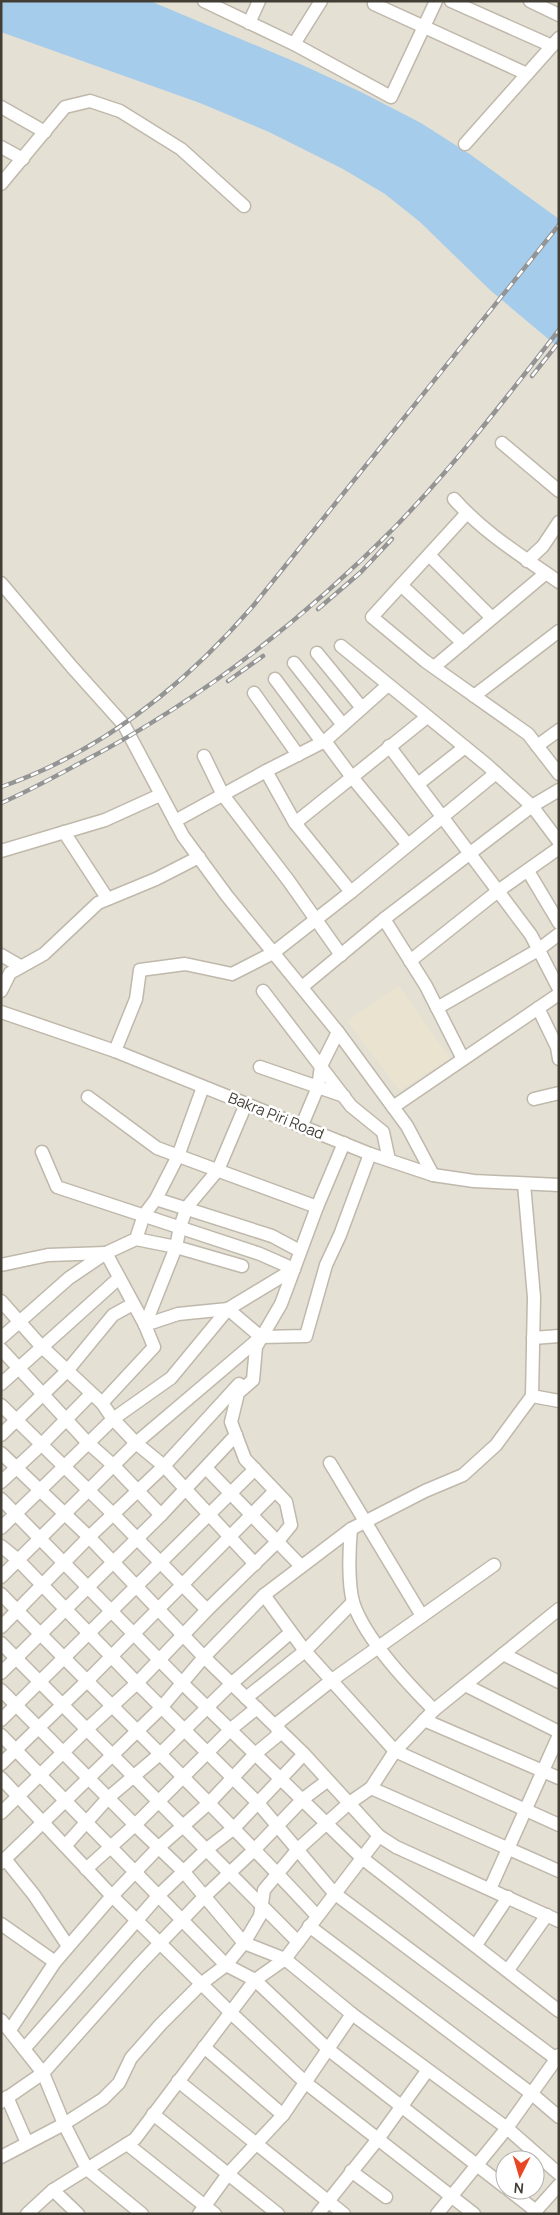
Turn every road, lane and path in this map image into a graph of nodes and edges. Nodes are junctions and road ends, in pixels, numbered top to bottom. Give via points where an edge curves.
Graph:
1 (204, 1) edge
2 (259, 1) edge
3 (321, 1) edge
4 (436, 1) edge
5 (451, 1) edge
6 (530, 1) edge
7 (374, 4) dead end
8 (559, 14) edge
9 (249, 23) junction
10 (424, 27) junction
11 (556, 42) edge
12 (294, 44) junction
13 (527, 74) junction
14 (1, 107) edge
15 (45, 132) junction
16 (465, 144) dead end
17 (1, 146) edge
18 (23, 159) junction
19 (1, 184) edge
20 (244, 206) dead end
21 (502, 443) dead end
22 (559, 491) edge
23 (454, 499) dead end
24 (467, 513) junction
25 (559, 522) edge
26 (429, 555) junction
27 (527, 561) junction
28 (546, 573) junction
29 (559, 582) edge
30 (1, 583) edge
31 (401, 586) junction
32 (492, 618) junction
33 (559, 631) edge
34 (463, 643) junction
35 (341, 646) dead end
36 (317, 653) dead end
37 (294, 663) dead end
38 (434, 667) junction
39 (275, 679) dead end
40 (388, 685) junction
41 (254, 693) dead end
42 (474, 696) junction
43 (362, 708) junction
44 (427, 717) junction
45 (343, 725) junction
46 (559, 730) edge
47 (324, 741) junction
48 (390, 746) junction
49 (537, 746) junction
50 (465, 747) junction
51 (298, 755) junction
52 (204, 756) dead end
53 (266, 771) junction
54 (496, 773) junction
55 (559, 774) edge
56 (351, 776) junction
57 (418, 784) junction
58 (559, 790) edge
59 (160, 795) junction
60 (223, 795) junction
61 (532, 806) junction
62 (443, 817) junction
63 (175, 821) junction
64 (295, 823) junction
65 (64, 832) junction
66 (559, 842) edge
67 (408, 845) junction
68 (559, 848) edge
69 (1, 851) edge
70 (470, 854) junction
71 (199, 856) junction
72 (528, 871) junction
73 (498, 891) junction
74 (351, 892) junction
75 (107, 898) junction
76 (315, 918) junction
77 (384, 919) junction
78 (559, 923) edge
79 (559, 934) edge
80 (538, 950) junction
81 (272, 953) junction
82 (1, 955) edge
83 (341, 955) junction
84 (410, 961) junction
85 (20, 966) junction
86 (302, 987) junction
87 (559, 989) edge
88 (1, 991) edge
89 (263, 991) dead end
90 (559, 994) edge
91 (437, 1008) junction
92 (538, 1008) junction
93 (1, 1012) edge
94 (338, 1032) junction
95 (115, 1051) junction
96 (463, 1059) junction
97 (559, 1059) edge
98 (321, 1066) junction
99 (260, 1067) dead end
100 (204, 1087) junction
101 (318, 1087) junction
102 (559, 1093) edge
103 (344, 1096) junction
104 (88, 1097) dead end
105 (534, 1098) dead end
106 (246, 1104) junction
107 (393, 1107) junction
108 (302, 1125) junction
109 (344, 1143) junction
110 (42, 1152) dead end
111 (370, 1154) junction
112 (178, 1156) junction
113 (389, 1160) junction
114 (218, 1170) junction
115 (432, 1175) junction
116 (524, 1184) junction
117 (559, 1185) edge
118 (156, 1199) junction
119 (187, 1207) junction
120 (317, 1207) junction
121 (144, 1215) junction
122 (180, 1227) junction
123 (136, 1239) junction
124 (176, 1247) junction
125 (300, 1252) junction
126 (106, 1253) junction
127 (1, 1265) edge
128 (242, 1266) dead end
129 (294, 1270) junction
130 (119, 1278) junction
131 (1, 1301) edge
132 (133, 1304) junction
133 (228, 1309) junction
134 (20, 1320) junction
135 (145, 1325) junction
136 (559, 1336) edge
137 (261, 1337) junction
138 (1, 1338) edge
139 (533, 1338) junction
140 (41, 1346) junction
141 (1, 1349) edge
142 (254, 1367) junction
143 (19, 1368) junction
144 (67, 1371) junction
145 (1, 1384) edge
146 (43, 1393) junction
147 (91, 1394) junction
148 (532, 1396) junction
149 (559, 1402) edge
150 (102, 1403) junction
151 (1, 1405) edge
152 (66, 1419) junction
153 (113, 1419) junction
154 (17, 1420) junction
155 (1, 1435) edge
156 (236, 1435) junction
157 (87, 1442) junction
158 (136, 1443) junction
159 (42, 1444) junction
160 (1, 1453) edge
161 (330, 1463) dead end
162 (64, 1465) junction
163 (113, 1465) junction
164 (164, 1466) junction
165 (16, 1468) junction
166 (206, 1468) junction
167 (255, 1469) junction
168 (1, 1482) edge
169 (87, 1490) junction
170 (186, 1490) junction
171 (40, 1491) junction
172 (137, 1491) junction
173 (276, 1491) junction
174 (230, 1493) junction
175 (1, 1499) edge
176 (64, 1514) junction
177 (113, 1514) junction
178 (251, 1514) junction
179 (17, 1515) junction
180 (161, 1515) junction
181 (208, 1515) junction
182 (365, 1522) junction
183 (1, 1528) edge
184 (351, 1529) junction
185 (89, 1537) junction
186 (40, 1538) junction
187 (229, 1538) junction
188 (137, 1539) junction
189 (278, 1541) junction
190 (1, 1546) edge
191 (17, 1560) junction
192 (112, 1562) junction
193 (64, 1563) junction
194 (161, 1563) junction
195 (255, 1564) junction
196 (494, 1565) dead end
197 (301, 1566) junction
198 (1, 1577) edge
199 (41, 1585) junction
200 (183, 1585) junction
201 (89, 1586) junction
202 (136, 1586) junction
203 (1, 1594) edge
204 (264, 1595) junction
205 (353, 1602) junction
206 (158, 1608) junction
207 (66, 1609) junction
208 (559, 1609) edge
209 (207, 1610) junction
210 (17, 1611) junction
211 (112, 1611) junction
212 (422, 1616) junction
213 (1, 1627) edge
214 (290, 1632) junction
215 (89, 1633) junction
216 (134, 1633) junction
217 (42, 1635) junction
218 (183, 1636) junction
219 (1, 1643) edge
220 (379, 1646) junction
221 (304, 1651) junction
222 (503, 1654) junction
223 (111, 1656) junction
224 (204, 1657) junction
225 (64, 1658) junction
226 (16, 1659) junction
227 (160, 1659) junction
228 (1, 1673) edge
229 (332, 1680) junction
230 (38, 1682) junction
231 (87, 1682) junction
232 (559, 1682) edge
233 (137, 1683) junction
234 (182, 1683) junction
235 (231, 1684) junction
236 (465, 1685) junction
237 (1, 1690) edge
238 (246, 1698) junction
239 (16, 1704) junction
240 (62, 1705) junction
241 (111, 1706) junction
242 (208, 1706) junction
243 (161, 1708) junction
244 (257, 1708) junction
245 (434, 1710) junction
246 (1, 1720) edge
247 (424, 1720) junction
248 (40, 1728) junction
249 (87, 1729) junction
250 (184, 1729) junction
251 (231, 1729) junction
252 (278, 1729) junction
253 (137, 1732) junction
254 (559, 1733) edge
255 (1, 1735) edge
256 (16, 1750) junction
257 (395, 1751) junction
258 (64, 1753) junction
259 (207, 1753) junction
260 (160, 1754) junction
261 (255, 1754) junction
262 (304, 1754) junction
263 (112, 1755) junction
264 (1, 1764) edge
265 (542, 1772) junction
266 (41, 1774) junction
267 (133, 1777) junction
268 (1, 1778) edge
269 (88, 1778) junction
270 (559, 1778) edge
271 (183, 1779) junction
272 (233, 1780) junction
273 (280, 1780) junction
274 (327, 1781) junction
275 (371, 1788) junction
276 (19, 1797) junction
277 (108, 1798) junction
278 (302, 1799) junction
279 (66, 1800) junction
280 (158, 1802) junction
281 (209, 1803) junction
282 (258, 1803) junction
283 (348, 1804) junction
284 (525, 1810) junction
285 (1, 1814) edge
286 (42, 1822) junction
287 (87, 1822) junction
288 (326, 1824) junction
289 (135, 1825) junction
290 (183, 1825) junction
291 (278, 1825) junction
292 (559, 1825) edge
293 (234, 1828) junction
294 (378, 1836) junction
295 (65, 1846) junction
296 (110, 1847) junction
297 (158, 1847) junction
298 (508, 1848) junction
299 (207, 1849) junction
300 (298, 1849) junction
301 (254, 1850) junction
302 (362, 1858) junction
303 (3, 1861) edge
304 (86, 1869) junction
305 (184, 1871) junction
306 (559, 1871) edge
307 (134, 1872) junction
308 (229, 1872) junction
309 (278, 1874) junction
310 (490, 1888) junction
311 (334, 1893) junction
312 (159, 1895) junction
313 (112, 1896) junction
314 (206, 1896) junction
315 (508, 1897) junction
316 (261, 1905) junction
317 (553, 1918) edge
318 (138, 1920) junction
319 (182, 1920) junction
320 (313, 1921) junction
321 (1, 1924) edge
322 (160, 1942) junction
323 (298, 1942) junction
324 (244, 1943) junction
325 (476, 1945) junction
326 (68, 1946) junction
327 (286, 1959) junction
328 (55, 1962) junction
329 (226, 1965) junction
330 (508, 1970) junction
331 (255, 1980) junction
332 (202, 1984) junction
333 (559, 2011) edge
334 (230, 2012) junction
335 (352, 2014) junction
336 (1, 2020) edge
337 (10, 2030) junction
338 (204, 2047) junction
339 (24, 2049) junction
340 (329, 2050) junction
341 (558, 2058) edge
342 (427, 2071) junction
343 (43, 2073) junction
344 (178, 2082) junction
345 (306, 2082) junction
346 (532, 2094) junction
347 (4, 2099) edge
348 (402, 2107) junction
349 (153, 2114) junction
350 (283, 2115) junction
351 (559, 2117) edge
352 (64, 2124) junction
353 (507, 2128) junction
354 (378, 2139) junction
355 (27, 2143) junction
356 (127, 2144) junction
357 (257, 2145) junction
358 (1, 2156) edge
359 (476, 2164) junction
360 (87, 2169) junction
361 (351, 2171) junction
362 (228, 2174) junction
363 (559, 2174) edge
364 (495, 2179) edge
365 (559, 2185) edge
366 (53, 2190) junction
367 (450, 2196) junction
368 (386, 2197) dead end
369 (521, 2200) edge
370 (328, 2201) junction
371 (206, 2211) edge
372 (536, 2213) edge
373 (27, 2214) edge
374 (78, 2214) edge
375 (142, 2214) edge
376 (278, 2214) edge
377 (318, 2214) edge
378 (344, 2214) edge
379 (437, 2214) edge
380 (474, 2214) edge

1 - 9 street
2 - 9 street
3 - 12 street
4 - 10 street
5 - 11 street
6 - 8 street
7 - 10 street
9 - 12 street
10 - 12 street via 391,97
10 - 13 street
11 - 13 street
13 - 16 street
14 - 15 street
15 - 18 street
15 - 20 street via 66,107 90,101 120,111 181,149
17 - 18 street
18 - 19 street
21 - 22 street
23 - 24 street
24 - 26 street
24 - 27 street
25 - 27 street via 543,546
26 - 31 street
26 - 32 street
27 - 28 street
28 - 29 street
28 - 32 street
30 - 59 street via 124,726
31 - 34 street
31 - 38 street via 372,616
32 - 34 street
33 - 42 street
34 - 38 street
35 - 40 street
36 - 43 street
37 - 45 street
38 - 42 street
39 - 47 street
40 - 43 street
40 - 44 street
41 - 51 street
42 - 49 street via 528,734
43 - 45 street
44 - 48 street
44 - 50 street
45 - 47 street
46 - 49 street
47 - 51 street
47 - 56 street
48 - 56 street
48 - 57 street
49 - 55 street
50 - 54 street
50 - 57 street
51 - 53 street
52 - 60 street
53 - 60 street
53 - 64 street
54 - 61 street
54 - 62 street
56 - 64 street
56 - 67 street
57 - 62 street
58 - 61 street
59 - 63 street
59 - 65 street via 105,820
60 - 63 street
60 - 76 street
61 - 66 street
61 - 70 street
62 - 67 street
62 - 70 street
63 - 71 street
64 - 74 street
65 - 69 street
65 - 75 street
67 - 74 street
68 - 72 street
70 - 73 street
70 - 77 street
71 - 75 street via 156,879
71 - 81 street
72 - 73 street
72 - 78 street
73 - 80 street via 531,935
73 - 84 street
74 - 76 street
75 - 85 street via 44,954
76 - 81 street
76 - 83 street
77 - 83 street
77 - 84 street
79 - 80 street
80 - 87 street
80 - 91 street
81 - 86 street
81 - 95 street via 232,974 185,964 140,970 136,999
82 - 85 street
83 - 86 street
84 - 91 street
85 - 88 street via 10,973
86 - 94 street
89 - 98 street
90 - 92 street
91 - 96 street
92 - 96 street
92 - 97 street via 557,1047
93 - 95 street, Bakra Piri Road
94 - 98 street
94 - 107 street
95 - 100 street, Bakra Piri Road
96 - 107 street
98 - 101 street
98 - 103 street
99 - 101 street
100 - 106 street, Bakra Piri Road
100 - 112 street
101 - 103 street
101 - 108 street
102 - 105 street
103 - 113 street via 383,1132
104 - 112 street via 157,1148
106 - 108 street, Bakra Piri Road
106 - 114 street
107 - 115 street
108 - 109 street, Bakra Piri Road
109 - 111 street, Bakra Piri Road
109 - 120 street
110 - 121 street via 57,1187
111 - 113 street, Bakra Piri Road
111 - 137 street via 326,1265 306,1336
112 - 114 street
112 - 118 street
113 - 115 street, Bakra Piri Road
114 - 119 street
114 - 120 street
115 - 116 street, Bakra Piri Road
116 - 117 street, Bakra Piri Road
116 - 139 street via 534,1297
118 - 119 street
118 - 121 street
119 - 122 street
119 - 125 street via 272,1236
120 - 125 street
121 - 122 street
121 - 123 street
122 - 124 street
122 - 129 street via 260,1254
123 - 124 street
123 - 126 street
124 - 128 street
124 - 135 street
125 - 129 street
126 - 127 street via 48,1255
126 - 130 street
126 - 134 street via 69,1278
129 - 133 street
129 - 137 street via 281,1304
130 - 132 street
130 - 140 street
131 - 134 street
132 - 135 street
132 - 144 street via 112,1316
133 - 135 street via 178,1314
133 - 137 street
133 - 153 street via 171,1378
134 - 138 street
134 - 140 street
135 - 150 street via 154,1347
136 - 139 street
137 - 142 street
137 - 158 street
139 - 148 street
140 - 143 street
140 - 144 street
141 - 143 street
142 - 156 street via 253,1380 238,1393 231,1422
142 - 164 street
143 - 145 street
143 - 146 street
144 - 146 street
144 - 147 street
146 - 152 street
146 - 154 street
147 - 150 street
147 - 152 street
148 - 149 street
148 - 182 street via 496,1445 463,1475
150 - 153 street
151 - 154 street
152 - 157 street
152 - 159 street
153 - 157 street
153 - 158 street
154 - 155 street
154 - 159 street
156 - 166 street
156 - 167 street via 245,1459
157 - 162 street
157 - 163 street
158 - 163 street
158 - 164 street
159 - 162 street
159 - 165 street
160 - 165 street
161 - 182 street
162 - 169 street
162 - 171 street
163 - 169 street
163 - 172 street
164 - 170 street
164 - 172 street
165 - 168 street
165 - 171 street
166 - 170 street
166 - 174 street
167 - 173 street
167 - 174 street
169 - 176 street
169 - 177 street
170 - 180 street
170 - 181 street
171 - 176 street
171 - 179 street
172 - 177 street
172 - 180 street
173 - 178 street
173 - 189 street via 286,1502 291,1525
174 - 178 street
174 - 181 street
175 - 179 street
176 - 185 street
176 - 186 street
177 - 185 street
177 - 188 street
178 - 187 street
178 - 189 street
179 - 183 street
179 - 186 street
180 - 188 street
181 - 187 street
181 - 194 street
182 - 184 street
182 - 212 street
184 - 197 street
184 - 205 street via 349,1553
185 - 192 street
185 - 193 street
186 - 191 street
186 - 193 street
187 - 195 street
187 - 200 street
188 - 192 street
188 - 194 street
189 - 195 street
189 - 197 street
190 - 191 street
191 - 198 street
191 - 199 street
192 - 201 street
192 - 202 street
193 - 199 street
193 - 201 street
194 - 200 street
194 - 202 street
195 - 209 street
196 - 212 street
197 - 204 street
199 - 207 street
199 - 210 street
200 - 206 street
200 - 209 street
201 - 207 street
201 - 211 street
202 - 206 street
202 - 211 street
203 - 210 street
204 - 214 street
204 - 224 street
205 - 220 street
205 - 221 street
206 - 216 street
206 - 218 street
207 - 215 street
207 - 217 street
208 - 222 street
209 - 218 street
210 - 213 street
210 - 217 street
211 - 215 street
211 - 216 street
212 - 220 street
214 - 221 street
214 - 235 street
215 - 223 street
215 - 225 street
216 - 223 street
216 - 227 street
217 - 225 street
217 - 226 street
218 - 224 street
218 - 227 street
219 - 226 street
220 - 229 street
220 - 245 street
221 - 229 street
221 - 238 street
222 - 232 street
222 - 236 street
223 - 231 street
223 - 233 street
224 - 234 street
224 - 235 street
225 - 230 street
225 - 231 street
226 - 228 street
226 - 230 street
227 - 233 street
227 - 234 street
229 - 252 street via 279,1722
229 - 257 street
230 - 239 street
230 - 240 street
231 - 240 street
231 - 241 street
233 - 241 street
233 - 243 street
234 - 242 street
234 - 243 street
235 - 238 street
235 - 242 street
236 - 245 street
236 - 254 street
237 - 239 street
238 - 244 street
239 - 246 street
239 - 248 street
240 - 248 street
240 - 249 street
241 - 249 street
241 - 253 street
242 - 250 street
242 - 251 street
243 - 250 street
243 - 253 street
244 - 251 street
244 - 252 street
245 - 247 street
247 - 257 street
247 - 265 street
248 - 256 street
248 - 258 street
249 - 258 street
249 - 263 street
250 - 259 street
250 - 260 street
251 - 259 street
251 - 261 street
252 - 261 street via 277,1736
252 - 262 street
253 - 260 street
253 - 263 street
254 - 265 street
255 - 256 street
256 - 264 street
256 - 266 street
257 - 275 street
257 - 284 street
258 - 266 street
258 - 269 street
259 - 271 street
259 - 272 street
260 - 267 street
260 - 271 street
261 - 272 street
261 - 273 street
262 - 273 street
262 - 274 street
263 - 267 street
263 - 269 street
265 - 270 street
265 - 284 street
266 - 276 street
266 - 279 street
267 - 277 street
267 - 280 street
268 - 276 street
269 - 277 street
269 - 279 street
271 - 280 street
271 - 281 street
272 - 281 street
272 - 282 street
273 - 278 street
273 - 282 street
274 - 278 street
274 - 283 street
275 - 283 street
275 - 298 street
276 - 285 street
276 - 286 street
277 - 287 street
277 - 289 street
278 - 288 street
278 - 291 street
279 - 286 street
279 - 287 street
280 - 289 street
280 - 290 street
281 - 290 street
281 - 293 street
282 - 291 street
282 - 293 street
283 - 288 street
283 - 294 street
284 - 292 street
284 - 298 street
286 - 295 street
286 - 303 street
287 - 295 street
287 - 296 street
288 - 300 street
288 - 302 street
289 - 296 street
289 - 297 street
290 - 297 street
290 - 299 street
291 - 300 street
291 - 301 street
293 - 299 street
293 - 301 street
294 - 302 street
294 - 310 street
295 - 304 street
296 - 304 street
296 - 307 street
297 - 305 street
297 - 307 street
298 - 306 street
298 - 310 street
299 - 305 street
299 - 308 street
300 - 309 street
300 - 311 street
301 - 308 street
301 - 309 street
302 - 311 street
302 - 325 street
303 - 326 street via 34,1894
304 - 313 street
305 - 312 street
305 - 314 street
307 - 312 street
307 - 313 street
308 - 314 street
308 - 316 street
309 - 316 street via 264,1890
309 - 320 street
310 - 315 street
311 - 320 street
311 - 341 street
312 - 318 street
312 - 319 street
313 - 318 street
313 - 326 street
314 - 319 street
314 - 324 street
315 - 317 street
315 - 325 street
316 - 323 street
316 - 324 street via 260,1916
317 - 330 street
318 - 322 street
318 - 339 street
319 - 322 street
319 - 329 street
320 - 323 street
320 - 346 street
321 - 328 street
322 - 332 street
322 - 343 street
323 - 327 street
324 - 327 street
324 - 329 street
325 - 330 street
326 - 328 street
327 - 331 street
327 - 335 street
328 - 337 street
329 - 331 street
329 - 332 street
330 - 333 street
331 - 334 street
331 - 340 street
332 - 334 street
332 - 352 street via 132,2058 119,2083 103,2099
334 - 338 street
334 - 345 street
335 - 340 street
335 - 342 street
336 - 337 street
337 - 339 street
338 - 344 street
338 - 350 street
339 - 343 street
340 - 345 street
340 - 348 street
341 - 346 street
342 - 348 street
342 - 353 street
343 - 347 street
343 - 352 street
344 - 349 street
344 - 357 street
345 - 350 street
345 - 354 street
346 - 351 street
346 - 353 street
347 - 355 street
348 - 354 street
348 - 359 street
349 - 356 street
349 - 362 street
350 - 357 street
352 - 355 street
352 - 360 street
353 - 359 street
353 - 363 street
354 - 361 street
354 - 367 street
355 - 358 street
356 - 360 street
356 - 371 street
357 - 362 street
357 - 370 street
359 - 364 street
359 - 367 street
360 - 366 street
360 - 375 street
361 - 368 street
361 - 370 street
362 - 371 street
362 - 376 street
365 - 372 street
366 - 373 street
366 - 374 street
367 - 379 street
367 - 380 street
369 - 372 street
370 - 377 street
370 - 378 street

